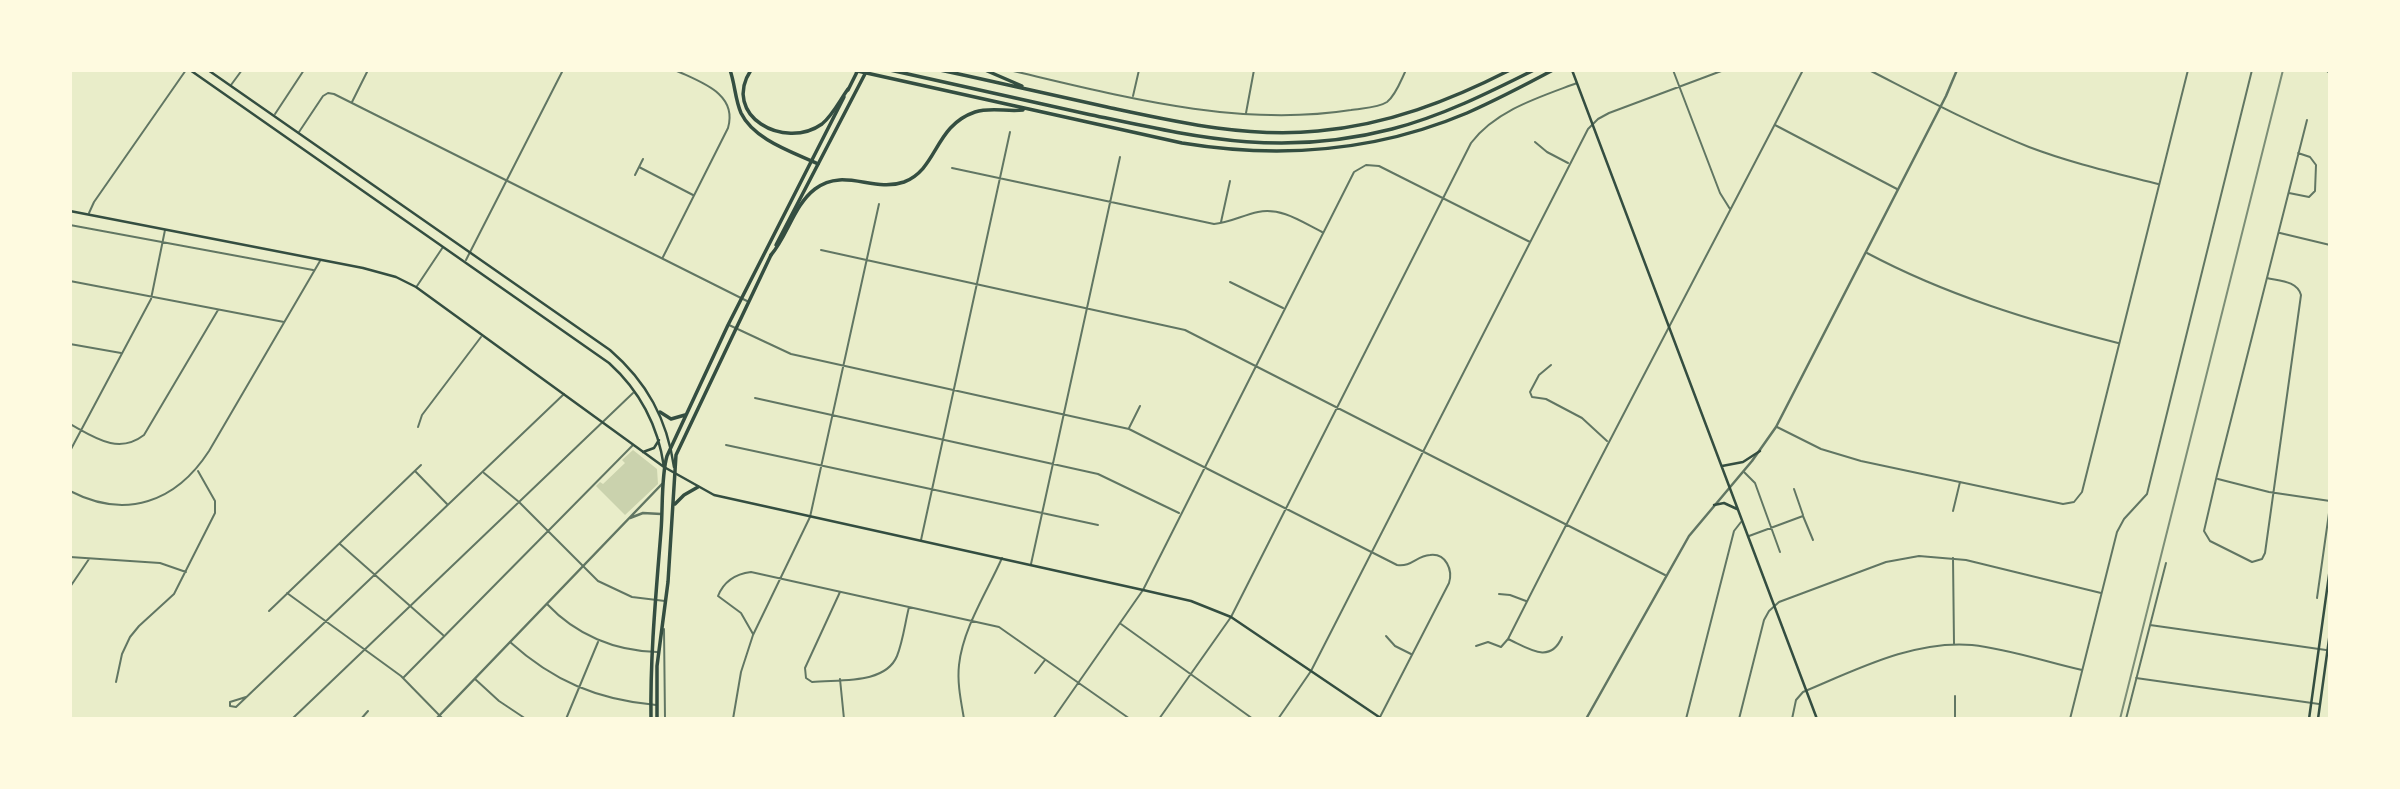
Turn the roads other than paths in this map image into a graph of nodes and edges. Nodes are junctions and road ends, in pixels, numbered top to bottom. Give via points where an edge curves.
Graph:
1 (188, 70) edge
2 (208, 70) edge
3 (242, 70) edge
4 (304, 70) edge
5 (368, 70) edge
6 (563, 70) edge
7 (675, 70) edge
8 (730, 70) edge
9 (751, 70) edge
10 (855, 70) edge
11 (867, 70) edge
12 (890, 70) edge
13 (940, 70) edge
14 (985, 70) edge
15 (1009, 70) edge
16 (1139, 70) edge
17 (1254, 70) edge
18 (1406, 70) edge
19 (1510, 70) edge
20 (1534, 70) edge
21 (1553, 70) edge
22 (1572, 70) edge
23 (1673, 70) edge
24 (1724, 70) edge
25 (1803, 70) edge
26 (1869, 70) edge
27 (1957, 70) edge
28 (2188, 70) edge
29 (2252, 70) edge
30 (1023, 72) edge
31 (1577, 83) junction
32 (231, 86) junction
33 (1679, 87) junction
34 (848, 89) junction
35 (1034, 91) junction
36 (1133, 97) junction
37 (352, 103) junction
38 (1941, 107) junction
39 (1028, 109) junction
40 (1245, 114) junction
41 (274, 115) junction
42 (2307, 120) dead end
43 (1592, 124) junction
44 (1775, 124) junction
45 (299, 132) junction
46 (1010, 132) dead end
47 (1535, 142) dead end
48 (2298, 153) junction
49 (1120, 157) dead end
50 (643, 159) dead end
51 (812, 161) junction
52 (818, 164) junction
53 (1569, 164) junction
54 (639, 167) junction
55 (953, 168) dead end
56 (635, 175) dead end
57 (1000, 178) junction
58 (507, 181) junction
59 (1230, 181) dead end
60 (2159, 185) junction
61 (1898, 189) junction
62 (2288, 193) junction
63 (694, 195) junction
64 (1444, 198) junction
65 (1110, 202) junction
66 (879, 204) dead end
67 (1731, 210) junction
68 (70, 211) edge
69 (89, 215) junction
70 (1221, 223) junction
71 (70, 225) edge
72 (165, 230) junction
73 (1323, 232) junction
74 (2278, 232) junction
75 (163, 242) junction
76 (1530, 242) junction
77 (2330, 245) edge
78 (444, 246) junction
79 (821, 250) dead end
80 (470, 252) junction
81 (1866, 253) junction
82 (771, 255) junction
83 (663, 258) junction
84 (320, 260) junction
85 (867, 260) junction
86 (465, 261) junction
87 (315, 271) junction
88 (2267, 278) junction
89 (70, 281) edge
90 (1230, 282) dead end
91 (977, 284) junction
92 (416, 287) junction
93 (152, 297) junction
94 (741, 298) junction
95 (748, 302) junction
96 (1284, 308) junction
97 (1087, 309) junction
98 (218, 310) junction
99 (285, 322) junction
100 (728, 325) junction
101 (1669, 325) junction
102 (735, 328) junction
103 (483, 335) junction
104 (2119, 343) junction
105 (70, 344) edge
106 (610, 350) junction
107 (122, 353) junction
108 (605, 359) junction
109 (844, 365) junction
110 (1551, 365) dead end
111 (1255, 366) junction
112 (953, 390) junction
113 (635, 391) junction
114 (564, 394) junction
115 (755, 398) dead end
116 (1140, 406) dead end
117 (1337, 408) junction
118 (660, 412) junction
119 (687, 413) junction
120 (1063, 414) junction
121 (833, 415) junction
122 (602, 422) junction
123 (70, 424) edge
124 (418, 427) dead end
125 (1776, 427) junction
126 (1129, 429) junction
127 (81, 430) junction
128 (943, 439) junction
129 (659, 440) junction
130 (1608, 442) junction
131 (633, 445) junction
132 (726, 445) dead end
133 (671, 446) junction
134 (70, 451) edge
135 (1760, 451) junction
136 (643, 452) junction
137 (1423, 452) junction
138 (1052, 463) junction
139 (421, 465) dead end
140 (822, 465) junction
141 (1204, 466) junction
142 (1722, 466) junction
143 (664, 467) junction
144 (197, 469) junction
145 (415, 471) junction
146 (1743, 471) junction
147 (483, 472) junction
148 (675, 474) junction
149 (2216, 479) junction
150 (665, 481) junction
151 (1960, 481) junction
152 (698, 487) junction
153 (1730, 487) junction
154 (932, 489) junction
155 (1794, 489) dead end
156 (70, 491) edge
157 (2273, 492) junction
158 (2330, 501) edge
159 (519, 502) junction
160 (448, 505) junction
161 (674, 505) junction
162 (1714, 505) junction
163 (2330, 506) edge
164 (1286, 508) junction
165 (1738, 510) junction
166 (1953, 511) dead end
167 (663, 514) junction
168 (1041, 514) junction
169 (1180, 514) junction
170 (1803, 516) junction
171 (810, 517) junction
172 (630, 518) junction
173 (1742, 521) junction
174 (1566, 524) junction
175 (1098, 525) dead end
176 (1771, 528) junction
177 (547, 531) junction
178 (1748, 536) junction
179 (1813, 540) dead end
180 (921, 541) junction
181 (338, 543) junction
182 (1372, 551) junction
183 (1780, 552) dead end
184 (70, 557) edge
185 (1952, 557) junction
186 (1002, 558) junction
187 (90, 559) junction
188 (2166, 562) dead end
189 (1030, 565) junction
190 (583, 567) junction
191 (2330, 568) edge
192 (187, 572) junction
193 (1666, 575) junction
194 (374, 576) junction
195 (780, 578) junction
196 (70, 587) edge
197 (1143, 590) junction
198 (841, 592) junction
199 (287, 593) junction
200 (2101, 593) junction
201 (1499, 594) dead end
202 (2317, 598) dead end
203 (655, 600) junction
204 (665, 601) junction
205 (1527, 601) junction
206 (547, 604) junction
207 (1774, 605) junction
208 (409, 606) junction
209 (909, 606) junction
210 (269, 611) dead end
211 (664, 615) junction
212 (1231, 617) junction
213 (327, 621) junction
214 (973, 622) junction
215 (1121, 624) junction
216 (2150, 625) junction
217 (2330, 632) edge
218 (753, 635) junction
219 (444, 636) junction
220 (1386, 636) dead end
221 (1562, 637) dead end
222 (1508, 639) junction
223 (599, 640) junction
224 (510, 642) junction
225 (1954, 645) junction
226 (1476, 646) dead end
227 (2319, 648) junction
228 (365, 649) junction
229 (2328, 650) junction
230 (651, 652) junction
231 (659, 652) junction
232 (1412, 655) junction
233 (1046, 659) junction
234 (2082, 670) junction
235 (1311, 671) junction
236 (1035, 673) dead end
237 (1191, 675) junction
238 (403, 678) junction
239 (474, 678) junction
240 (2136, 678) junction
241 (840, 679) junction
242 (116, 682) dead end
243 (1079, 682) junction
244 (579, 688) junction
245 (1807, 691) junction
246 (1955, 696) dead end
247 (246, 698) dead end
248 (2311, 703) junction
249 (651, 704) junction
250 (657, 705) junction
251 (2320, 705) junction
252 (368, 711) dead end
253 (296, 715) junction
254 (440, 715) junction
255 (1381, 718) edge
256 (292, 719) edge
257 (299, 719) edge
258 (361, 719) edge
259 (436, 719) edge
260 (443, 719) edge
261 (526, 719) edge
262 (566, 719) edge
263 (651, 719) edge
264 (657, 719) edge
265 (665, 719) edge
266 (733, 719) edge
267 (844, 719) edge
268 (964, 719) edge
269 (1053, 719) edge
270 (1130, 719) edge
271 (1159, 719) edge
272 (1253, 719) edge
273 (1278, 719) edge
274 (1586, 719) edge
275 (1686, 719) edge
276 (1739, 719) edge
277 (1792, 719) edge
278 (1817, 719) edge
279 (1955, 719) edge
280 (2070, 719) edge
281 (2126, 719) edge
282 (2309, 719) edge
283 (2318, 719) edge

1 - 69 street
1 - 78 main road
2 - 32 main road
3 - 32 street
4 - 41 street
5 - 37 street
6 - 58 street
7 - 63 street via 715,90 729,107 721,142
8 - 51 main road via 750,126
9 - 34 main road via 744,85 746,105 758,123 777,132 799,133 820,125
10 - 34 main road
10 - 39 main road
11 - 52 main road
12 - 20 main road via 1184,135 1287,144 1364,135 1415,122
13 - 35 main road
14 - 35 main road
15 - 30 street
16 - 36 street
17 - 40 street
18 - 40 street via 1393,95 1382,104 1322,114
19 - 35 main road via 1404,115 1299,132 1206,128
21 - 39 main road via 1420,130 1324,150 1259,153 1209,148
22 - 31 main road
23 - 33 street
24 - 33 street
25 - 44 street
26 - 38 street
27 - 38 street
28 - 60 street
29 - 200 street via 2148,488 2119,526
30 - 36 street
31 - 43 main road
31 - 64 street via 1536,99 1485,128 1472,143
32 - 41 main road
33 - 43 street
33 - 67 street via 1720,193
34 - 51 main road
36 - 40 street
37 - 45 street via 326,94
37 - 58 street
38 - 60 street via 2039,150
38 - 61 street
39 - 82 main road via 968,115 941,137 921,170 903,182 878,185 847,179 818,187 801,205
41 - 45 main road
42 - 48 street
43 - 53 street
43 - 101 main road
44 - 61 street
44 - 67 street
45 - 80 main road
46 - 57 street
47 - 53 street
48 - 62 street
48 - 62 street via 2316,164 2315,191 2309,197
49 - 65 street
50 - 54 street
51 - 52 main road
51 - 94 main road
52 - 82 main road
53 - 76 street
54 - 56 street
54 - 63 street
55 - 57 street
57 - 65 street
57 - 91 street
58 - 80 street
58 - 83 street
59 - 70 street
60 - 104 street
61 - 81 street
62 - 74 street
63 - 83 street
64 - 73 street via 1382,167 1366,165 1354,172
64 - 76 street
64 - 117 street
65 - 70 street
65 - 97 street
66 - 85 street
67 - 101 street
68 - 69 main road
69 - 72 main road
70 - 73 street via 1276,211
71 - 75 street
72 - 75 street
72 - 84 main road
73 - 96 street
74 - 77 street
74 - 88 street
75 - 87 street
75 - 93 street
76 - 137 street
78 - 86 main road
78 - 92 street
79 - 85 street
80 - 86 street
80 - 106 main road
81 - 104 street via 2001,311
81 - 125 street
82 - 95 main road
83 - 94 street
84 - 87 street
84 - 92 main road via 383,273
85 - 91 street
85 - 109 street
86 - 108 main road
87 - 99 street
88 - 149 street
88 - 157 street via 2293,284 2301,295
89 - 93 street
90 - 96 street
91 - 97 street
91 - 112 street
92 - 103 main road
93 - 98 street
93 - 107 street
94 - 95 street
94 - 100 main road
95 - 102 main road
96 - 111 street
97 - 111 street via 1181,329
97 - 120 street
98 - 99 street
98 - 127 street via 144,435 132,443 114,445
99 - 144 street
100 - 102 street
100 - 119 main road
101 - 130 street
101 - 142 main road
102 - 109 street via 782,351
102 - 148 main road via 679,448
103 - 114 main road
103 - 124 street via 422,415
104 - 151 street via 2077,500 2063,504
105 - 107 street
106 - 108 main road
106 - 118 main road via 640,380
107 - 127 street
108 - 113 main road
109 - 112 street
109 - 121 street
110 - 130 street via 1539,375 1532,397 1546,399 1582,418
111 - 117 street
111 - 141 street
112 - 120 street
112 - 128 street
113 - 122 street
113 - 129 main road
114 - 122 main road
114 - 147 street
115 - 121 street
116 - 126 street
117 - 137 street
117 - 164 street
118 - 119 main road via 671,419
118 - 133 main road
119 - 133 main road
120 - 126 street
120 - 138 street
121 - 128 street
121 - 140 street
122 - 131 main road
122 - 159 street
123 - 127 street
125 - 135 street
125 - 151 street via 1841,455
126 - 141 street
127 - 134 street
128 - 138 street
128 - 154 street
129 - 136 main road
129 - 143 main road
130 - 174 street
131 - 136 main road
131 - 177 street
132 - 140 street
133 - 143 main road
133 - 148 main road
135 - 142 main road via 1743,462
135 - 146 street
136 - 143 main road
137 - 174 street
137 - 182 street
138 - 168 street
138 - 169 street via 1110,478
139 - 145 street
140 - 154 street
140 - 171 street
141 - 164 street
141 - 169 street
142 - 153 main road
143 - 148 main road
143 - 150 main road
144 - 156 street via 173,490 145,503 104,504
144 - 192 street via 216,511
145 - 160 street
145 - 181 street
146 - 153 street
146 - 176 street via 1755,483
147 - 159 street
147 - 160 street
148 - 152 main road
148 - 161 main road
149 - 157 street
149 - 157 street via 2204,531 2208,539 2252,562 2265,553
150 - 167 main road
150 - 172 street
151 - 166 street
152 - 161 main road
152 - 171 main road via 725,499
153 - 162 street
153 - 165 main road
154 - 168 street
154 - 180 street
155 - 170 street
157 - 158 street
159 - 177 street
159 - 208 street
160 - 194 street
161 - 204 main road
162 - 165 main road via 1724,503
162 - 193 street
163 - 202 street
164 - 182 street
164 - 212 street
165 - 173 main road
167 - 172 street
167 - 203 main road
168 - 175 street
168 - 189 street
169 - 197 street
170 - 176 street
170 - 179 street
171 - 180 main road
171 - 195 street
172 - 190 street
173 - 178 main road
173 - 275 street via 1734,531
174 - 193 street
174 - 205 street
176 - 178 street
176 - 183 street
177 - 190 street
177 - 219 street
178 - 207 main road
180 - 186 main road
181 - 194 street
181 - 199 street
182 - 232 street via 1402,566 1430,554 1443,558 1450,570 1451,579
182 - 235 street
184 - 187 street
185 - 200 street
185 - 207 street via 1886,562
185 - 225 street
186 - 189 main road
186 - 214 street
187 - 192 street via 160,563
187 - 196 street
188 - 216 street
189 - 197 main road
190 - 203 street via 620,593
190 - 206 street
191 - 227 main road
192 - 242 street via 169,600 130,638
193 - 274 street
194 - 208 street
194 - 213 street
195 - 198 street
195 - 218 street
195 - 218 street via 745,573 730,579 718,594 741,612
197 - 212 main road via 1191,601
197 - 215 street
198 - 209 street
198 - 241 street via 804,672 812,682
199 - 210 street
199 - 213 street
200 - 234 street
201 - 205 street
203 - 204 street
203 - 230 main road
204 - 211 main road
205 - 222 street
206 - 223 street
206 - 224 street
207 - 245 main road
207 - 276 street via 1764,620
208 - 219 street
208 - 228 street
209 - 214 street
209 - 241 street via 893,664 874,676
211 - 231 main road
211 - 265 street
212 - 235 main road
212 - 237 street
213 - 228 street
213 - 247 street
214 - 233 street via 1004,629
214 - 268 street via 959,663
215 - 237 street
215 - 243 street
216 - 227 street
216 - 240 street
217 - 229 main road
218 - 266 street
219 - 238 street
220 - 232 street
221 - 222 street via 1547,653
222 - 226 street via 1501,647 1488,642
223 - 230 street
223 - 244 street
224 - 239 street
224 - 244 street via 537,665
225 - 234 street via 1991,648
225 - 245 street via 1909,652
227 - 229 street
227 - 248 main road
228 - 238 street
228 - 253 street
229 - 251 main road
230 - 231 street
230 - 249 main road
231 - 250 main road
232 - 255 street
233 - 236 street
233 - 243 street
234 - 280 street
235 - 255 main road
235 - 273 street
237 - 271 street
237 - 272 street
238 - 254 street
239 - 254 street
239 - 261 street
240 - 248 street
240 - 281 street
241 - 267 street
243 - 269 street
243 - 270 street
244 - 249 street
244 - 262 street
245 - 277 street via 1798,697
245 - 278 main road
246 - 279 street
248 - 251 street
248 - 282 main road
249 - 250 street
249 - 263 main road
250 - 264 main road
251 - 283 main road
252 - 258 street
253 - 256 street
253 - 257 street
254 - 259 street
254 - 260 street

